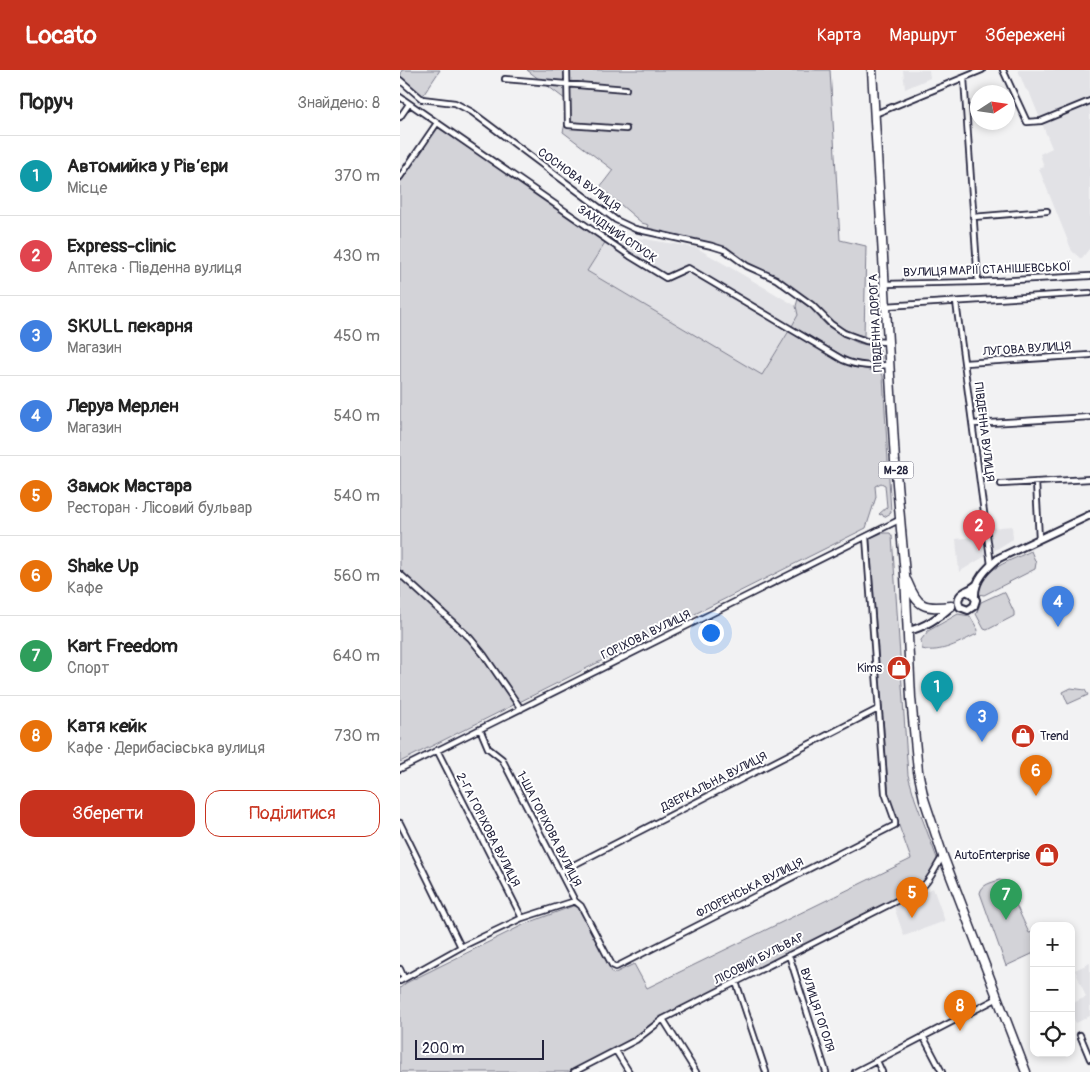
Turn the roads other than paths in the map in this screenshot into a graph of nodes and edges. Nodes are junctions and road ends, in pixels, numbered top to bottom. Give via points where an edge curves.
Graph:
1 (567, 70) edge
2 (872, 70) edge
3 (982, 70) edge
4 (1003, 70) edge
5 (505, 78) dead end
6 (964, 78) junction
7 (400, 80) edge
8 (567, 84) junction
9 (626, 89) dead end
10 (400, 97) edge
11 (1090, 101) edge
12 (409, 104) junction
13 (875, 114) junction
14 (400, 117) edge
15 (437, 123) junction
16 (626, 128) dead end
17 (400, 177) edge
18 (1047, 211) dead end
19 (973, 217) junction
20 (1090, 276) edge
21 (978, 282) junction
22 (885, 284) junction
23 (1090, 293) edge
24 (956, 302) junction
25 (886, 306) junction
26 (888, 342) junction
27 (1090, 355) edge
28 (965, 363) junction
29 (890, 365) junction
30 (1090, 417) edge
31 (973, 424) junction
32 (1090, 479) edge
33 (1036, 482) junction
34 (1001, 484) dead end
35 (1090, 515) edge
36 (901, 519) junction
37 (866, 537) junction
38 (1039, 539) junction
39 (991, 565) junction
40 (400, 574) edge
41 (905, 574) junction
42 (977, 584) junction
43 (966, 592) junction
44 (958, 597) junction
45 (975, 598) junction
46 (951, 606) junction
47 (963, 609) junction
48 (942, 614) junction
49 (908, 631) junction
50 (521, 708) junction
51 (878, 710) junction
52 (480, 729) junction
53 (436, 750) junction
54 (400, 769) edge
55 (400, 823) edge
56 (943, 856) junction
57 (560, 872) junction
58 (574, 901) junction
59 (522, 918) junction
60 (461, 947) junction
61 (789, 955) junction
62 (614, 967) joint
63 (400, 969) edge
64 (402, 979) edge
65 (736, 982) junction
66 (998, 998) junction
67 (663, 1019) junction
68 (1080, 1034) dead end
69 (923, 1036) junction
70 (616, 1051) junction
71 (1090, 1059) edge
72 (876, 1061) junction
73 (574, 1072) edge
74 (629, 1072) edge
75 (696, 1072) edge
76 (766, 1072) edge
77 (826, 1072) edge
78 (855, 1072) edge
79 (882, 1072) edge
80 (942, 1072) edge
81 (1026, 1072) edge

1 - 8 street
2 - 13 highway, ПІВДЕННА ДОРОГА / М-28
3 - 6 street
4 - 11 street via 1027,122 1041,122
5 - 8 street
6 - 13 street
6 - 19 street
7 - 26 street, СОСНОВА ВУЛИЦЯ via 422,99 455,103 472,112 616,220 635,229 725,250 747,266 776,279 844,333
8 - 9 street
8 - 16 street via 568,125
10 - 12 street, ЗАХІДНИЙ СПУСК
12 - 14 street
12 - 15 street, ЗАХІДНИЙ СПУСК
13 - 22 highway, ПІВДЕННА ДОРОГА / М-28
15 - 17 street
15 - 29 street, ЗАХІДНИЙ СПУСК via 666,278 688,268 843,360 855,365
18 - 19 street
19 - 21 street
20 - 21 street, ВУЛИЦЯ МАРІЇ СТАНІШЕВСЬКОЇ
21 - 22 street, ВУЛИЦЯ МАРІЇ СТАНІШЕВСЬКОЇ
22 - 25 highway, ПІВДЕННА ДОРОГА / М-28
23 - 24 street
24 - 25 street
24 - 28 street, ПІВДЕННА ВУЛИЦЯ
25 - 26 highway, ПІВДЕННА ДОРОГА / М-28
26 - 29 highway, ПІВДЕННА ДОРОГА / М-28
27 - 28 street, ЛУГОВА ВУЛИЦЯ
28 - 31 street, ПІВДЕННА ВУЛИЦЯ
29 - 36 highway, ПІВДЕННА ДОРОГА / М-28
30 - 31 street
31 - 39 street, ПІВДЕННА ВУЛИЦЯ
32 - 33 street
33 - 34 street
33 - 38 street
35 - 38 main road
36 - 37 street, ГОРІХОВА ВУЛИЦЯ
36 - 41 highway, ПІВДЕННА ДОРОГА / М-28
37 - 50 street, ГОРІХОВА ВУЛИЦЯ
37 - 51 street
38 - 39 main road via 1004,555
39 - 42 main road
40 - 50 street via 470,638
41 - 46 highway via 914,597 922,605 934,608
41 - 49 highway, М-28
42 - 43 main road
42 - 45 main road
43 - 44 main road
43 - 45 main road
44 - 46 main road
44 - 47 main road
45 - 47 main road via 974,606
46 - 48 main road
47 - 48 main road
48 - 49 main road
49 - 56 highway, М-28 via 918,771
50 - 52 street, ГОРІХОВА ВУЛИЦЯ
51 - 57 street, ДЗЕРКАЛЬНА ВУЛИЦЯ
51 - 62 street, ФЛОРЕНСЬКА ВУЛИЦЯ via 885,793 895,825
52 - 53 street, ГОРІХОВА ВУЛИЦЯ
52 - 57 street, 1-ША ГОРІХОВА ВУЛИЦЯ via 488,748 502,759
53 - 54 street, ГОРІХОВА ВУЛИЦЯ
53 - 59 street, 2-ГА ГОРІХОВА ВУЛИЦЯ
55 - 60 street
56 - 61 street, ЛІСОВИЙ БУЛЬВАР via 920,889
56 - 66 highway, М-28
57 - 58 street, 1-ША ГОРІХОВА ВУЛИЦЯ
58 - 59 street
58 - 62 street, 1-ША ГОРІХОВА ВУЛИЦЯ via 582,906
59 - 60 street
60 - 64 street
61 - 65 street, ЛІСОВИЙ БУЛЬВАР
61 - 77 street, ВУЛИЦЯ ГОГОЛЯ
63 - 64 street
65 - 67 street, ЛІСОВИЙ БУЛЬВАР
65 - 76 street
66 - 69 street
66 - 81 highway, М-28
67 - 70 street, ЛІСОВИЙ БУЛЬВАР
67 - 75 street
68 - 71 street
69 - 72 street
69 - 80 street
70 - 73 street, ЛІСОВИЙ БУЛЬВАР
70 - 74 street
72 - 78 street
72 - 79 street

